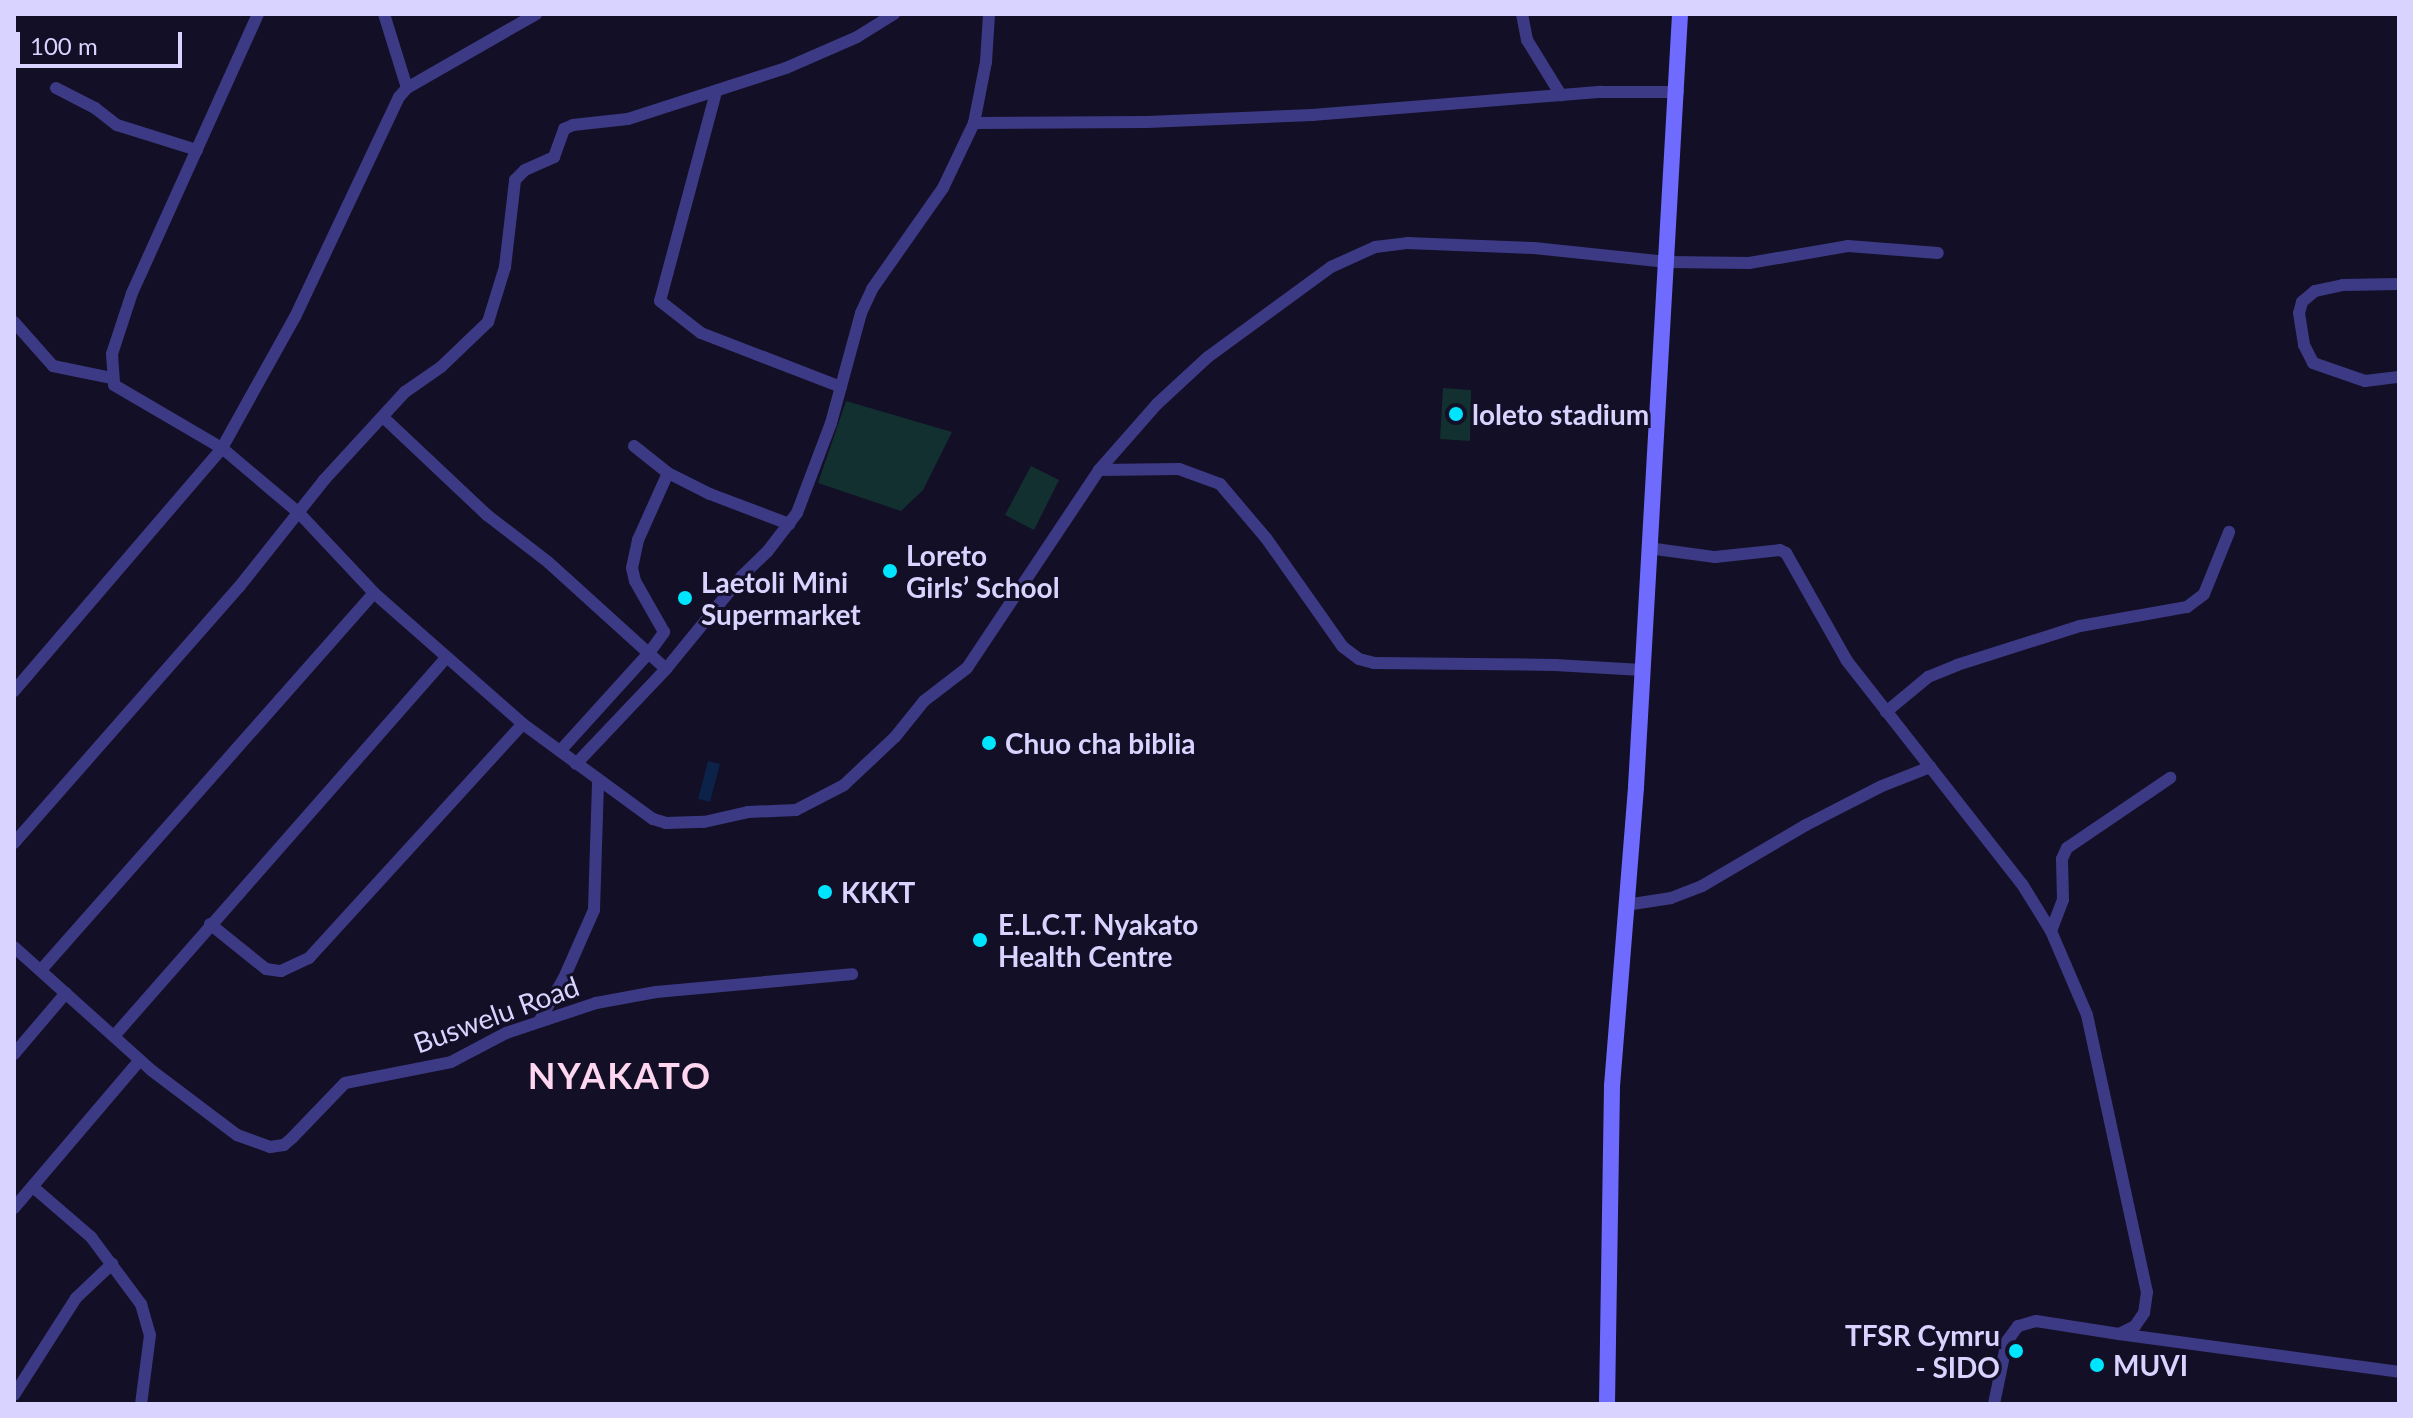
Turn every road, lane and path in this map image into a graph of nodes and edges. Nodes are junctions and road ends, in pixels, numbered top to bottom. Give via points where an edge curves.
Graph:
1 (243, 14) edge
2 (384, 14) edge
3 (536, 14) edge
4 (894, 14) edge
5 (989, 14) edge
6 (1522, 14) edge
7 (1680, 14) edge
8 (257, 17) edge
9 (56, 88) dead end
10 (407, 88) junction
11 (716, 92) junction
12 (1678, 92) junction
13 (1561, 95) junction
14 (974, 123) junction
15 (197, 150) junction
16 (1938, 253) dead end
17 (1667, 262) junction
18 (2399, 284) edge
19 (14, 322) edge
20 (2399, 377) edge
21 (111, 378) junction
22 (841, 387) junction
23 (383, 417) junction
24 (634, 446) dead end
25 (222, 448) junction
26 (1099, 470) junction
27 (668, 473) junction
28 (299, 513) junction
29 (789, 524) junction
30 (2229, 532) dead end
31 (1648, 548) junction
32 (374, 593) junction
33 (649, 653) junction
34 (446, 658) junction
35 (666, 669) junction
36 (1642, 670) junction
37 (14, 691) edge
38 (1886, 712) junction
39 (523, 724) junction
40 (560, 751) junction
41 (576, 764) junction
42 (1930, 767) junction
43 (2170, 778) dead end
44 (598, 780) junction
45 (14, 843) edge
46 (1626, 905) junction
47 (210, 924) junction
48 (2051, 931) junction
49 (14, 947) edge
50 (41, 970) junction
51 (852, 974) dead end
52 (66, 993) junction
53 (540, 1020) junction
54 (115, 1035) junction
55 (14, 1054) edge
56 (140, 1060) junction
57 (33, 1187) junction
58 (14, 1208) edge
59 (112, 1264) junction
60 (2119, 1334) junction
61 (2399, 1372) edge
62 (14, 1395) edge
63 (141, 1404) edge
64 (1607, 1404) edge
65 (1994, 1404) edge

1 - 8 street
2 - 10 street
3 - 10 street
4 - 11 street via 825,52
5 - 14 street
6 - 13 street via 1527,40
7 - 12 main road
8 - 15 street
9 - 15 street via 117,125
10 - 25 street via 295,317
11 - 22 street via 660,301 701,333
11 - 23 street via 611,124 564,129 554,157 515,180 505,267 488,322
12 - 13 street
12 - 17 main road
13 - 14 street via 1312,115
14 - 22 street via 943,188 872,289
15 - 21 street via 117,332
16 - 17 street via 1848,246 1749,263
17 - 26 street via 1443,243 1375,247 1331,267 1208,357 1157,404
17 - 31 main road
18 - 20 street via 2315,291 2302,302 2299,313 2313,363 2365,381
19 - 21 street via 53,366
21 - 25 street via 124,393
22 - 29 street via 807,491
23 - 28 street
23 - 33 street via 487,515
24 - 27 street
25 - 28 street
25 - 37 street
26 - 36 street via 1179,469 1220,484 1266,538 1343,647 1359,659
26 - 44 street via 967,668 924,701 844,785 796,810 682,824 653,819
27 - 29 street
27 - 33 street via 638,540 632,568 665,628
28 - 32 street
28 - 45 street
29 - 35 street
30 - 38 street via 2204,594 2187,607 2080,626 1957,665 1928,677
31 - 36 main road
31 - 38 street via 1715,557 1786,553 1830,636
32 - 34 street
32 - 50 street
33 - 35 street
33 - 40 street
34 - 39 street
34 - 47 street
35 - 41 street
36 - 46 main road
38 - 42 street
39 - 40 street
39 - 47 street via 309,958 281,971 266,969
40 - 41 street
41 - 44 street
42 - 46 street via 1806,825 1702,886 1671,898
42 - 48 street via 2022,884
43 - 48 street via 2067,848 2062,859 2063,900
44 - 53 street via 594,910
46 - 64 main road via 1612,1086
47 - 54 street
48 - 60 street via 2087,1015 2147,1292 2144,1313 2135,1326
49 - 50 street, Buswelu Road
50 - 52 street, Buswelu Road
51 - 53 street, Buswelu Road via 656,992
52 - 54 street, Buswelu Road
52 - 55 street
53 - 56 street, Buswelu Road via 451,1062 345,1083 284,1145 270,1147 237,1135
54 - 56 street, Buswelu Road
56 - 57 street
57 - 58 street
57 - 59 street via 91,1237
59 - 62 street via 76,1298
59 - 63 street via 147,1319 150,1335
60 - 61 street
60 - 65 street via 2025,1322 2007,1341

